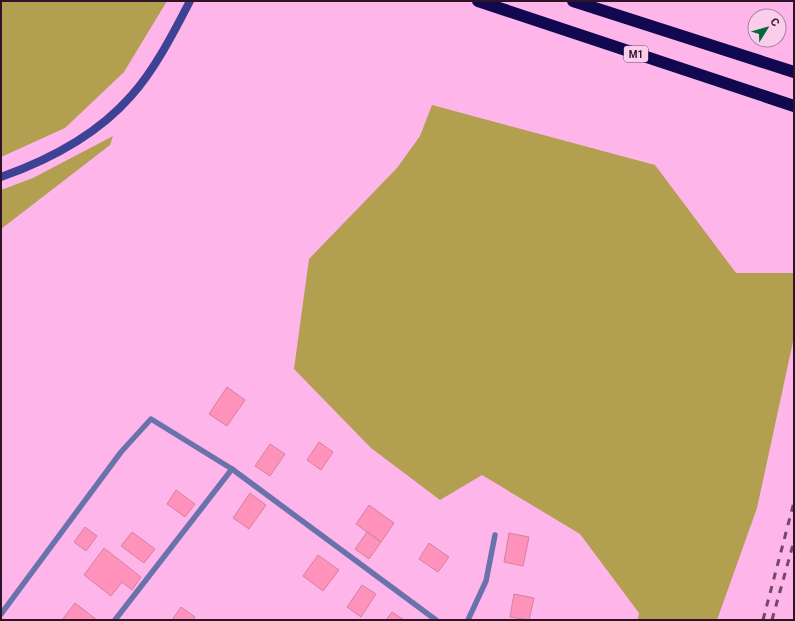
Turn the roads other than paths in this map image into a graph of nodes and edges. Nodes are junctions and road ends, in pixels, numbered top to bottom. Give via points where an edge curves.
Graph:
1 (190, 1) edge
2 (478, 1) edge
3 (573, 1) edge
4 (794, 72) edge
5 (794, 106) edge
6 (1, 177) edge
7 (232, 469) junction
8 (495, 535) dead end
9 (1, 614) edge
10 (117, 618) edge
11 (124, 620) edge
12 (436, 620) edge
13 (468, 620) edge

1 - 6 main road via 166,46 132,96 91,134 32,166
2 - 5 highway, М1
3 - 4 highway
7 - 9 lane via 151,419 120,452
7 - 10 lane
7 - 12 lane
8 - 13 lane via 486,581
10 - 11 lane

